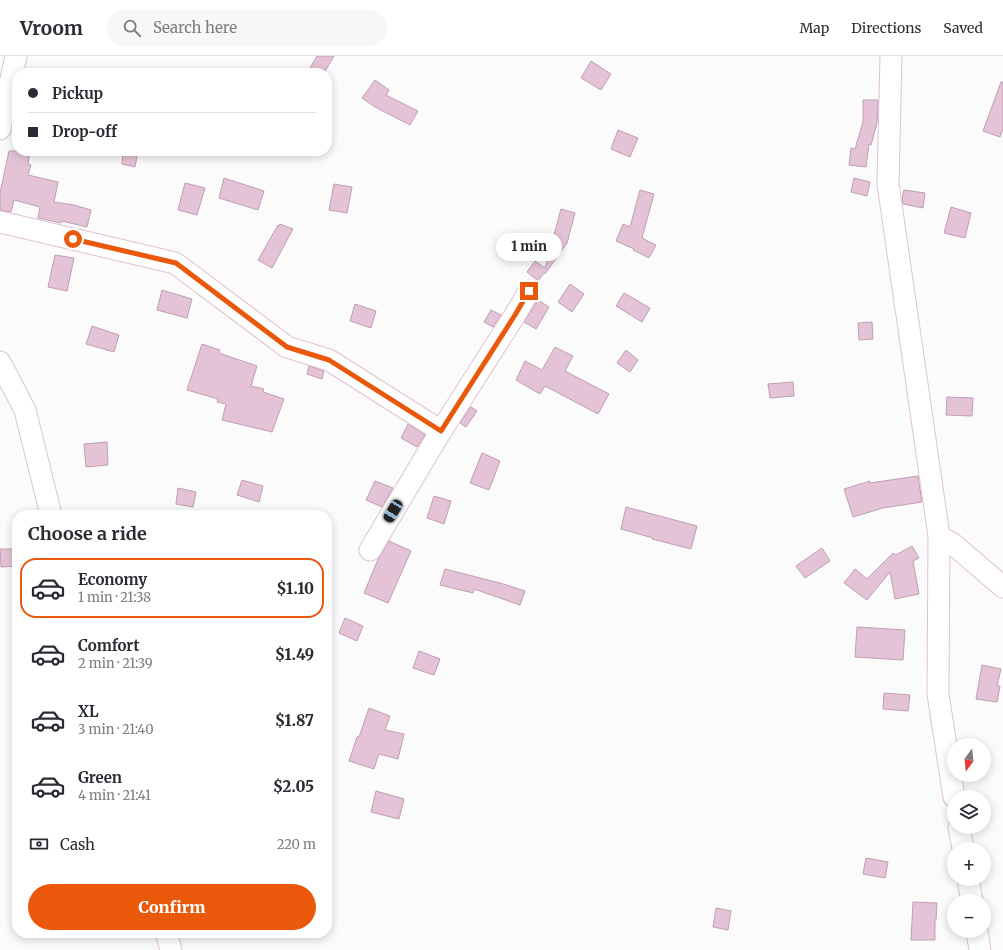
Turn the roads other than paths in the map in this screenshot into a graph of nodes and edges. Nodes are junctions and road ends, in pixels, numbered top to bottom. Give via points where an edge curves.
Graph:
1 (16, 56) edge
2 (891, 56) edge
3 (13, 68) edge
4 (12, 74) edge
5 (0, 129) edge
6 (0, 222) edge
7 (529, 291) dead end
8 (0, 362) edge
9 (441, 431) junction
10 (50, 510) edge
11 (939, 536) junction
12 (370, 550) dead end
13 (1003, 587) edge
14 (953, 790) edge
15 (167, 938) edge
16 (978, 938) edge
17 (170, 950) edge
18 (980, 950) edge

1 - 3 street
2 - 11 street via 888,184
4 - 5 street
6 - 9 street via 176,263 287,347 329,360
7 - 9 street
8 - 10 street via 25,410
9 - 12 street
11 - 13 street via 953,544
11 - 14 street via 938,694
15 - 17 street
16 - 18 street

